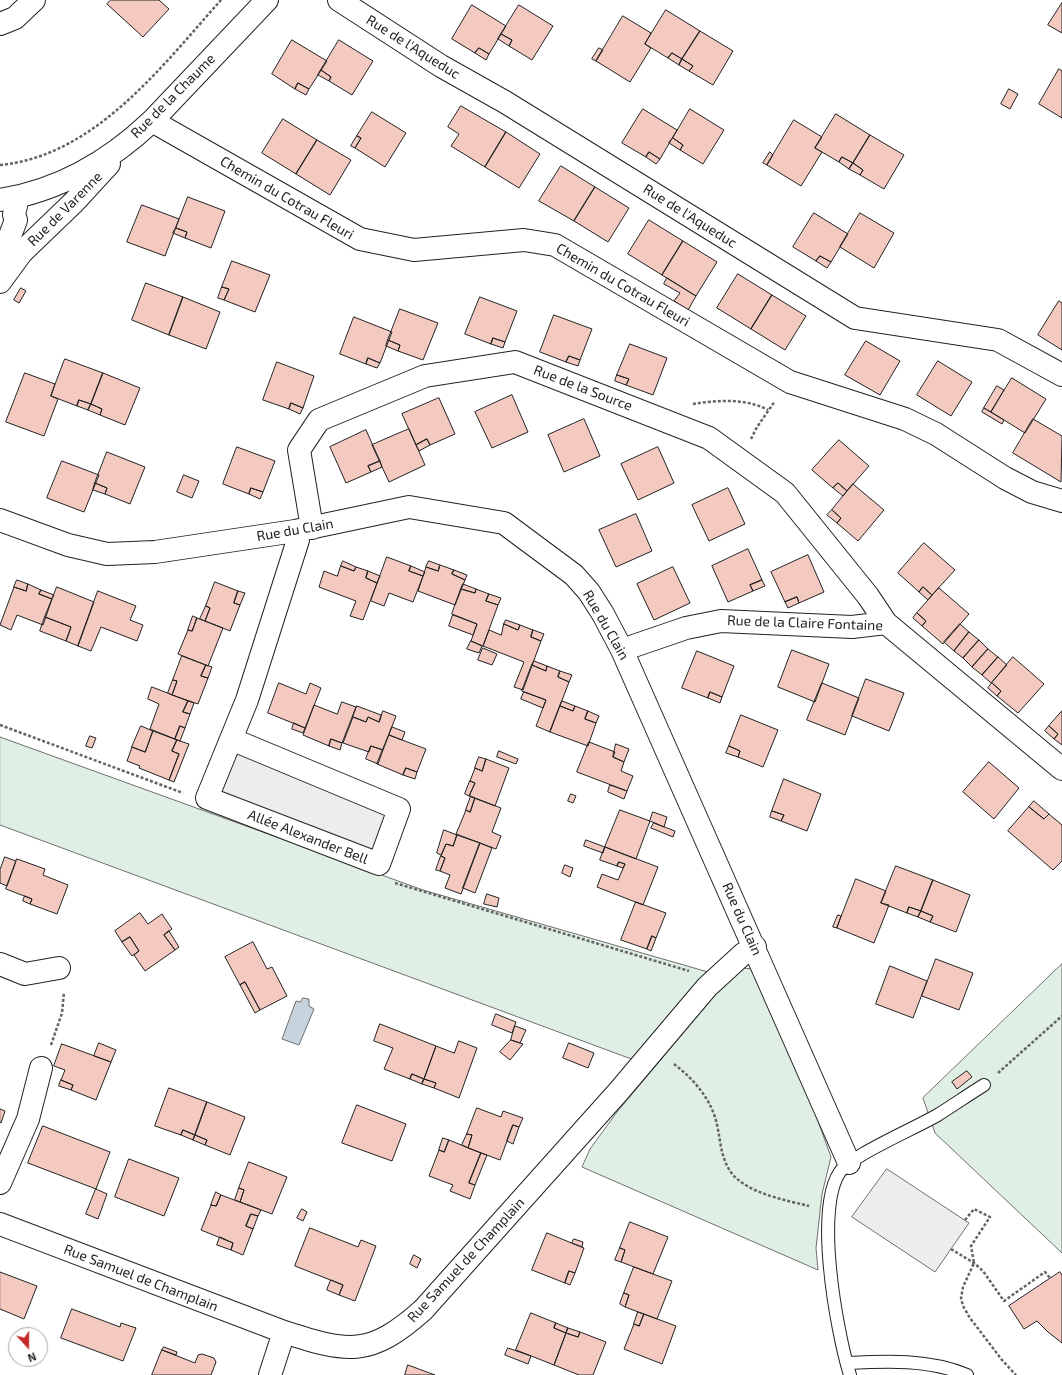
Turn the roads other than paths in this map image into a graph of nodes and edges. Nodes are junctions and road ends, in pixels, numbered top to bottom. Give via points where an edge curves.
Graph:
1 (34, 0) edge
2 (267, 0) edge
3 (339, 0) edge
4 (0, 24) edge
5 (152, 121) junction
6 (132, 139) junction
7 (9, 199) edge
8 (0, 262) edge
9 (0, 282) edge
10 (1062, 375) edge
11 (1062, 501) edge
12 (0, 520) edge
13 (303, 530) junction
14 (886, 623) junction
15 (622, 650) junction
16 (231, 740) junction
17 (1062, 769) edge
18 (755, 947) junction
19 (0, 964) edge
20 (59, 968) road end
21 (41, 1068) road end
22 (984, 1085) road end
23 (849, 1163) junction
24 (0, 1183) edge
25 (0, 1224) edge
26 (284, 1332) junction
27 (847, 1363) junction
28 (270, 1375) edge
29 (850, 1375) edge
30 (966, 1375) edge

1 - 4 street via 15,18
2 - 5 street, Rue de la Chaume
3 - 10 street, Rue de l'Aqueduc via 442,66 506,102 855,318 998,340
5 - 6 street, Rue de la Chaume
5 - 11 street, Chemin du Cotrau Fleuri via 360,239 414,250 524,240 555,245 790,382 905,419 936,434 1005,478 1032,492
6 - 7 street, Rue de la Chaume via 88,170 51,186
6 - 9 street, Rue de Varenne via 74,202 22,252
7 - 8 street, Rue de Varenne via 16,220
12 - 13 street, Rue du Clain via 68,545 107,554 155,552
13 - 14 street, Rue de la Source via 299,450 319,420 425,376 515,362 709,438 785,493 868,596
13 - 15 street, Rue du Clain via 409,507 504,523 574,575 589,592
13 - 16 street via 247,700
14 - 15 street, Rue de la Claire Fontaine via 852,627 721,621 686,628
14 - 17 street, Rue de la Claire Fontaine
15 - 18 street, Rue du Clain
16 - 16 street, Allée Alexander Bell via 400,810 379,864 207,798
18 - 23 street, Rue du Clain
18 - 26 street, Rue Samuel de Champlain via 743,954 714,981 424,1310 404,1327 371,1345 351,1347 330,1345
19 - 20 street via 25,974
21 - 24 street via 28,1119
22 - 23 lane
23 - 27 lane via 840,1172 832,1188 830,1211 831,1285 838,1332
25 - 26 street, Rue Samuel de Champlain
26 - 28 street
27 - 29 lane
27 - 30 lane via 890,1361 948,1367

